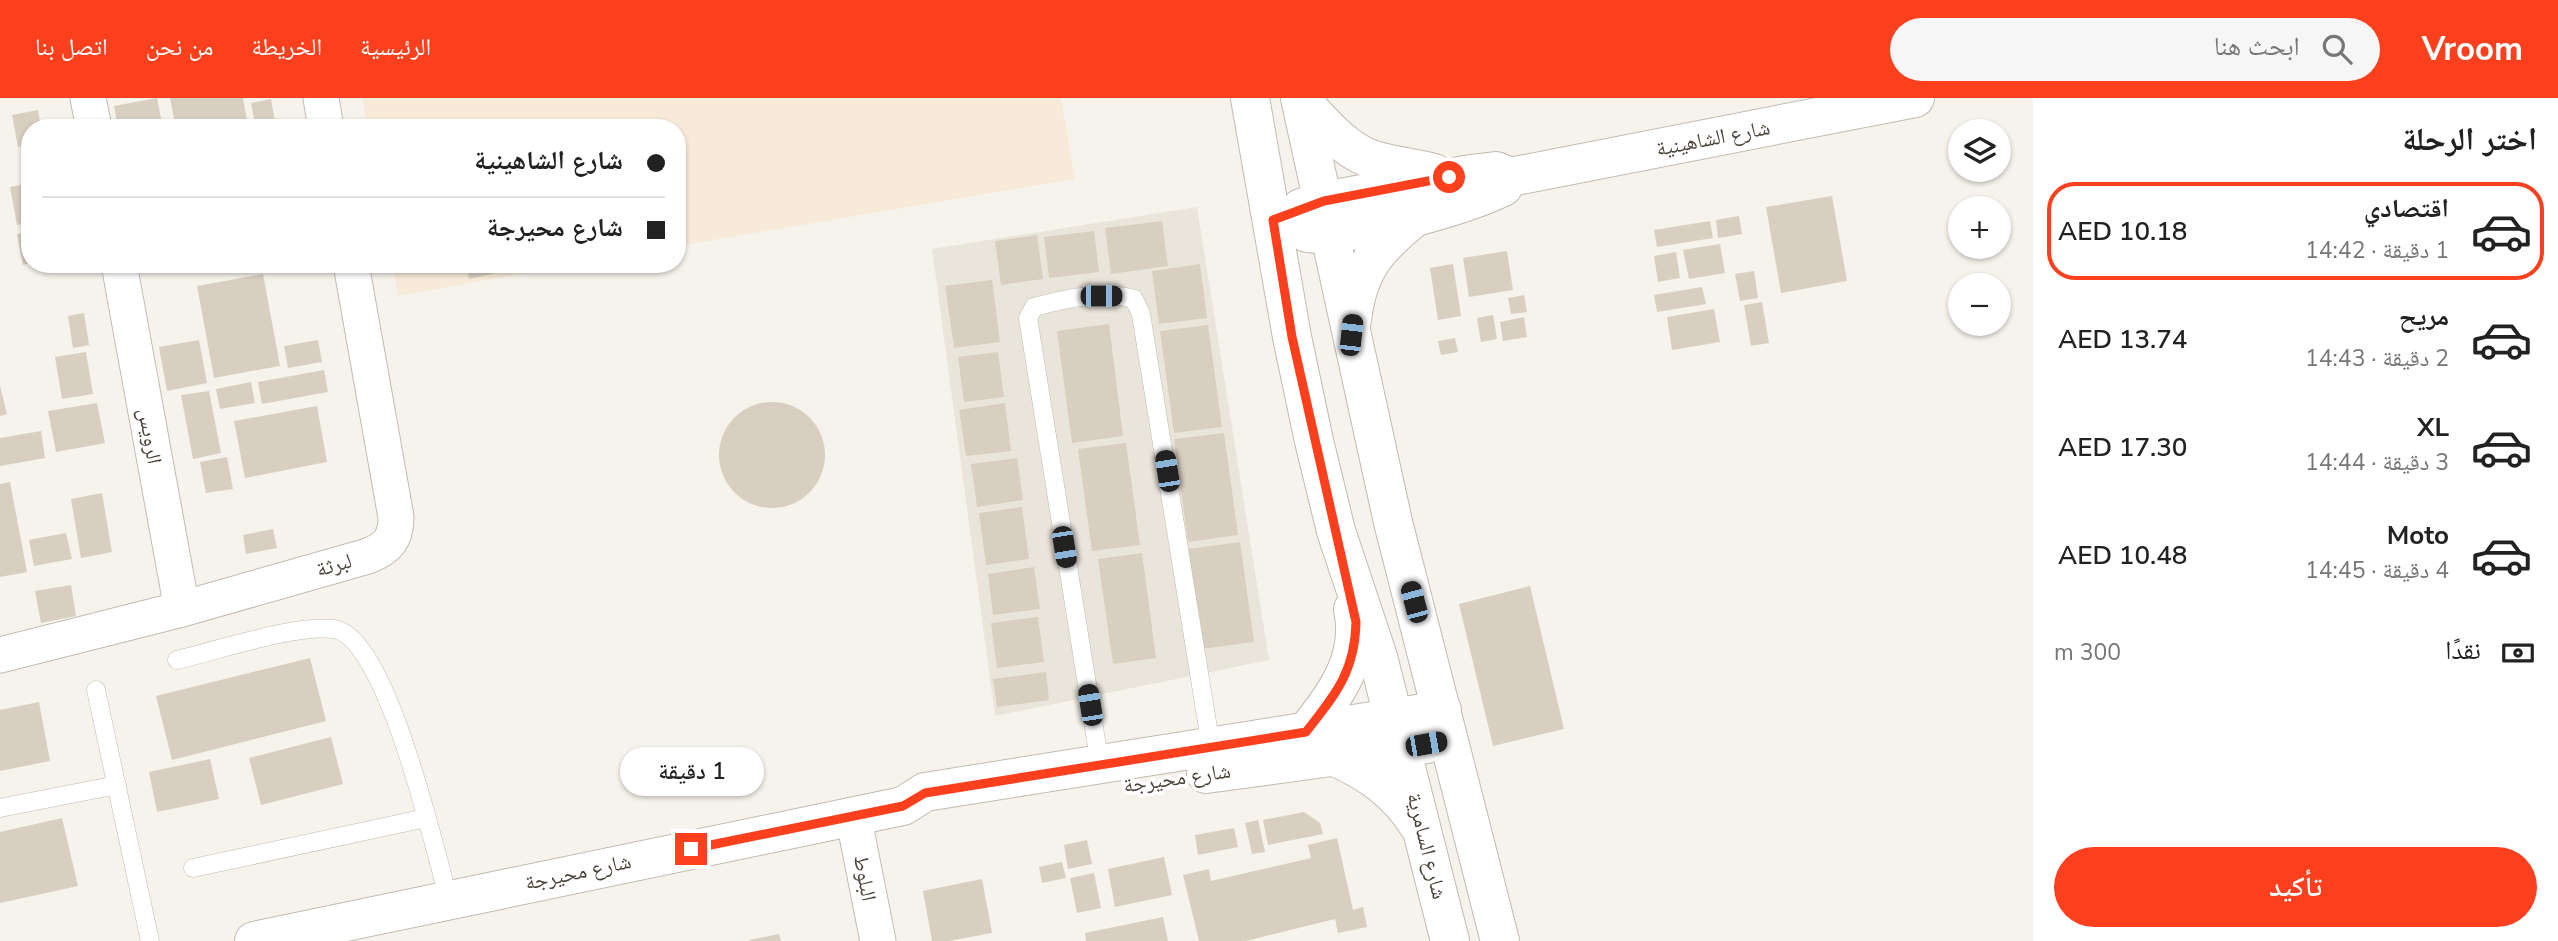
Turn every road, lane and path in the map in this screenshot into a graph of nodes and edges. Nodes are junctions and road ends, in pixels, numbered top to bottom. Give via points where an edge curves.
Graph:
1 (88, 98) edge
2 (321, 98) edge
3 (1250, 98) edge
4 (1915, 98) edge
5 (1300, 99) edge
6 (92, 119) edge
7 (324, 119) edge
8 (1449, 177) junction
9 (1510, 177) junction
10 (1416, 216) junction
11 (1328, 217) junction
12 (1273, 220) junction
13 (121, 273) edge
14 (353, 273) edge
15 (1351, 335) junction
16 (1336, 531) junction
17 (182, 609) junction
18 (0, 655) edge
19 (177, 660) dead end
20 (96, 690) dead end
21 (1447, 725) junction
22 (1306, 732) junction
23 (1398, 733) junction
24 (1211, 747) junction
25 (1335, 757) junction
26 (1100, 765) junction
27 (117, 785) junction
28 (903, 806) junction
29 (0, 808) edge
30 (853, 814) junction
31 (426, 818) junction
32 (1424, 834) junction
33 (193, 868) dead end
34 (449, 900) junction
35 (150, 941) edge
36 (254, 941) edge
37 (878, 941) edge
38 (1450, 941) edge
39 (1500, 941) edge

1 - 6 street
2 - 7 street
3 - 12 street, شارع السامرية
4 - 9 street, شارع الشاهينية
5 - 8 street via 1353,150
5 - 11 street
8 - 9 street, شارع الشاهينية via 1496,171
8 - 11 street, شارع الشاهينية
9 - 10 street, شارع الشاهينية via 1498,189
10 - 11 street, شارع الشاهينية
10 - 15 street via 1364,270
11 - 12 street, شارع الشاهينية via 1302,233
11 - 15 street
12 - 16 street, شارع السامرية via 1292,337
13 - 17 street, الرويس
14 - 17 street, لبرثة via 396,517 391,543 368,556
15 - 21 street via 1393,522
16 - 22 street via 1356,622 1353,656 1337,692
16 - 23 street, شارع السامرية
17 - 18 street, لبرثة
19 - 31 lane via 300,631 335,629 354,639 380,678
20 - 27 lane
21 - 23 street, شارع محيرجة
21 - 39 street
22 - 23 street, شارع محيرجة
22 - 24 street, شارع محيرجة
23 - 25 street, شارع محيرجة
23 - 32 street, شارع السامرية
24 - 26 street, شارع محيرجة
24 - 26 lane via 1142,314 1133,299 1121,296 1051,303 1034,307 1027,318
25 - 28 street, شارع محيرجة via 929,811
25 - 32 street via 1377,779 1411,813
26 - 28 street, شارع محيرجة via 925,793
27 - 29 lane
27 - 35 lane
28 - 30 street, شارع محيرجة
30 - 34 street, شارع محيرجة
30 - 37 street, البلوط
31 - 33 lane
31 - 34 lane
32 - 38 street, شارع السامرية
34 - 36 street, شارع محيرجة

